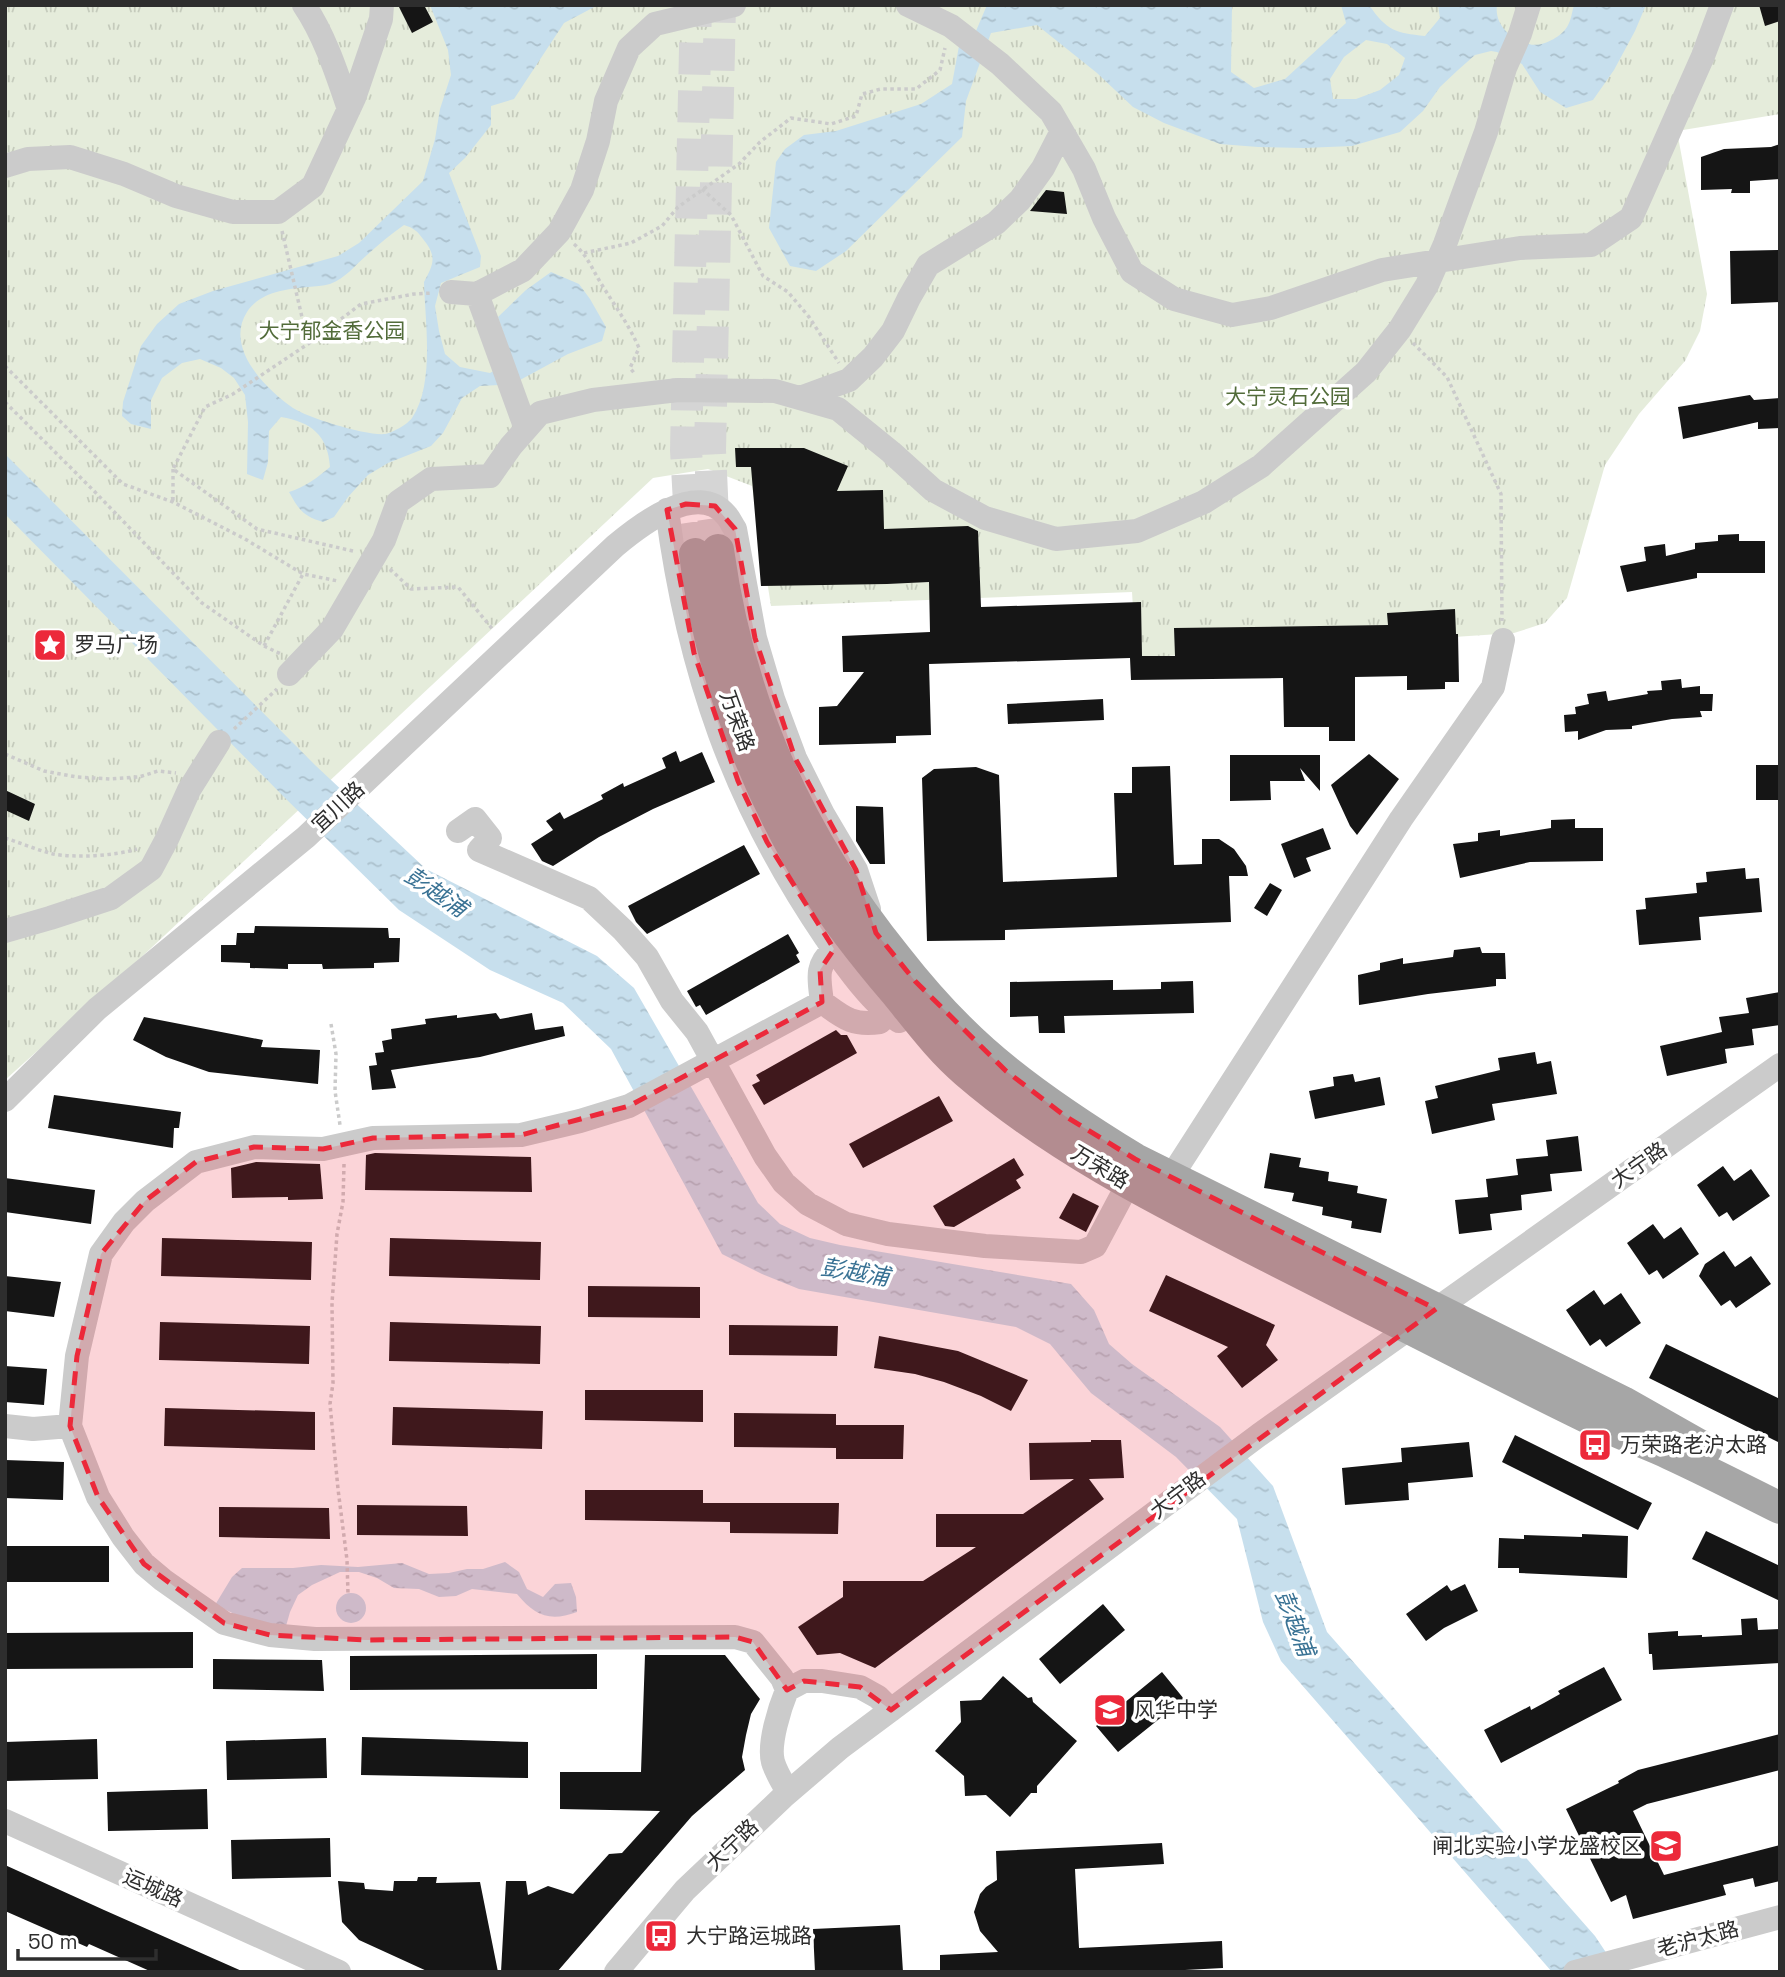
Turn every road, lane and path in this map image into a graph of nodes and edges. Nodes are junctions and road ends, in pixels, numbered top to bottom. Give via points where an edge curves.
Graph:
1 (304, 5) edge
2 (382, 5) edge
3 (734, 5) edge
4 (908, 5) edge
5 (1529, 5) edge
6 (1722, 5) edge
7 (951, 26) junction
8 (349, 109) junction
9 (1062, 131) junction
10 (5, 166) edge
11 (702, 189) junction
12 (559, 232) junction
13 (584, 253) junction
14 (288, 256) dead end
15 (1437, 262) junction
16 (451, 292) dead end
17 (414, 294) dead end
18 (477, 294) junction
19 (1400, 329) junction
20 (308, 344) junction
21 (5, 366) edge
22 (849, 380) junction
23 (651, 393) junction
24 (800, 398) junction
25 (5, 402) edge
26 (526, 429) junction
27 (173, 469) junction
28 (173, 502) junction
29 (667, 510) junction
30 (631, 533) junction
31 (695, 554) junction
32 (375, 556) junction
33 (303, 574) junction
34 (359, 585) junction
35 (1503, 640) joint
36 (507, 647) junction
37 (289, 674) joint
38 (219, 742) joint
39 (5, 754) edge
40 (197, 776) junction
41 (458, 831) dead end
42 (5, 838) edge
43 (167, 839) junction
44 (5, 931) edge
45 (876, 933) junction
46 (834, 948) junction
47 (822, 1002) junction
48 (885, 1013) junction
49 (331, 1024) dead end
50 (941, 1048) junction
51 (705, 1065) junction
52 (1780, 1065) edge
53 (5, 1100) edge
54 (345, 1144) junction
55 (1171, 1177) junction
56 (1128, 1184) junction
57 (1436, 1309) junction
58 (1410, 1327) junction
59 (5, 1426) edge
60 (70, 1426) junction
61 (1780, 1485) edge
62 (1780, 1508) edge
63 (348, 1594) dead end
64 (787, 1690) junction
65 (891, 1710) junction
66 (788, 1792) junction
67 (5, 1821) edge
68 (1780, 1917) edge
69 (339, 1972) edge
70 (616, 1972) edge
71 (1575, 1972) edge

1 - 8 street via 336,70
2 - 8 street
3 - 12 street via 655,24 629,48 606,101 582,190
4 - 7 street
5 - 15 street
6 - 15 street via 1631,218 1591,245 1520,248
7 - 9 street via 1051,112
7 - 11 path via 940,71 916,89 862,94 856,116 831,124 791,118 739,164
8 - 10 street via 313,186 278,212 233,212 70,156 27,159
9 - 15 street via 1132,272 1174,299 1232,315 1270,308 1382,270
9 - 22 street via 1020,200 996,223 928,265 893,331
11 - 13 path via 662,226 631,243
11 - 22 path via 731,215 763,276 788,292 809,317
12 - 13 path
12 - 18 street via 523,270
13 - 23 path via 628,324 639,348 630,368
14 - 20 path
15 - 19 street
16 - 18 street
17 - 20 path via 360,304
18 - 26 street
19 - 24 street via 1366,372 1261,466 1204,502 1137,531 1056,539 985,518 933,489 838,409
19 - 35 path via 1447,377 1501,494
20 - 27 path via 233,394 205,407
21 - 28 path via 123,484
22 - 24 street
23 - 24 street via 775,391
23 - 26 street via 540,413
25 - 33 path via 202,603 264,646
26 - 32 street via 491,476 431,479 398,502
27 - 28 path
27 - 32 path via 257,529
28 - 33 path
29 - 30 street, 宜川路
29 - 31 street
29 - 45 street, 宜川路 via 701,502 715,506 735,530 755,638 773,699 806,780 856,870
30 - 31 street
30 - 36 street, 宜川路
31 - 45 main road, 万荣路 via 736,643 754,705 805,823
31 - 46 street via 694,653 713,718 767,842
31 - 50 main road, 万荣路 via 713,649 732,712 785,833 856,946
32 - 34 street
32 - 36 path via 411,589 458,587
33 - 34 path
34 - 37 street via 332,629
35 - 55 street via 1493,687 1401,819
36 - 53 street, 宜川路 via 306,837 97,1009
37 - 38 path
38 - 40 street
39 - 40 path via 44,771 77,777 139,777 158,771
40 - 43 street
41 - 51 street via 475,819 490,838 479,850 589,898 623,930 647,957 672,1001 697,1032
42 - 43 path via 54,854 90,855 128,851
43 - 44 street via 150,869 111,898
45 - 55 main road, 万荣路 via 958,1028 1006,1071 1065,1116
46 - 47 street via 820,970
46 - 48 street
47 - 48 street via 844,1019 863,1024 880,1022
47 - 51 street
48 - 50 street
49 - 54 path via 337,1054 335,1091
50 - 56 main road, 万荣路 via 1052,1138
51 - 54 street via 629,1106 521,1135 373,1138
51 - 56 street via 784,1182 808,1204 846,1224 971,1244 1081,1252 1095,1246
52 - 57 street, 大宁路
54 - 60 street via 323,1149 254,1147 196,1162 124,1222 101,1254 77,1356
54 - 63 path via 332,1303 330,1404
55 - 57 main road, 万荣路
56 - 58 main road, 万荣路
57 - 58 street, 大宁路
57 - 61 main road, 万荣路
58 - 62 main road, 万荣路
58 - 65 street, 大宁路
59 - 60 street
60 - 64 street via 98,1497 123,1537 163,1580 224,1623 315,1639 735,1637 753,1642
64 - 65 street via 804,1681 860,1687
64 - 66 street via 771,1759
65 - 66 street, 大宁路
66 - 70 street, 大宁路 via 685,1890
67 - 69 street, 运城路
68 - 71 street, 老沪太路

